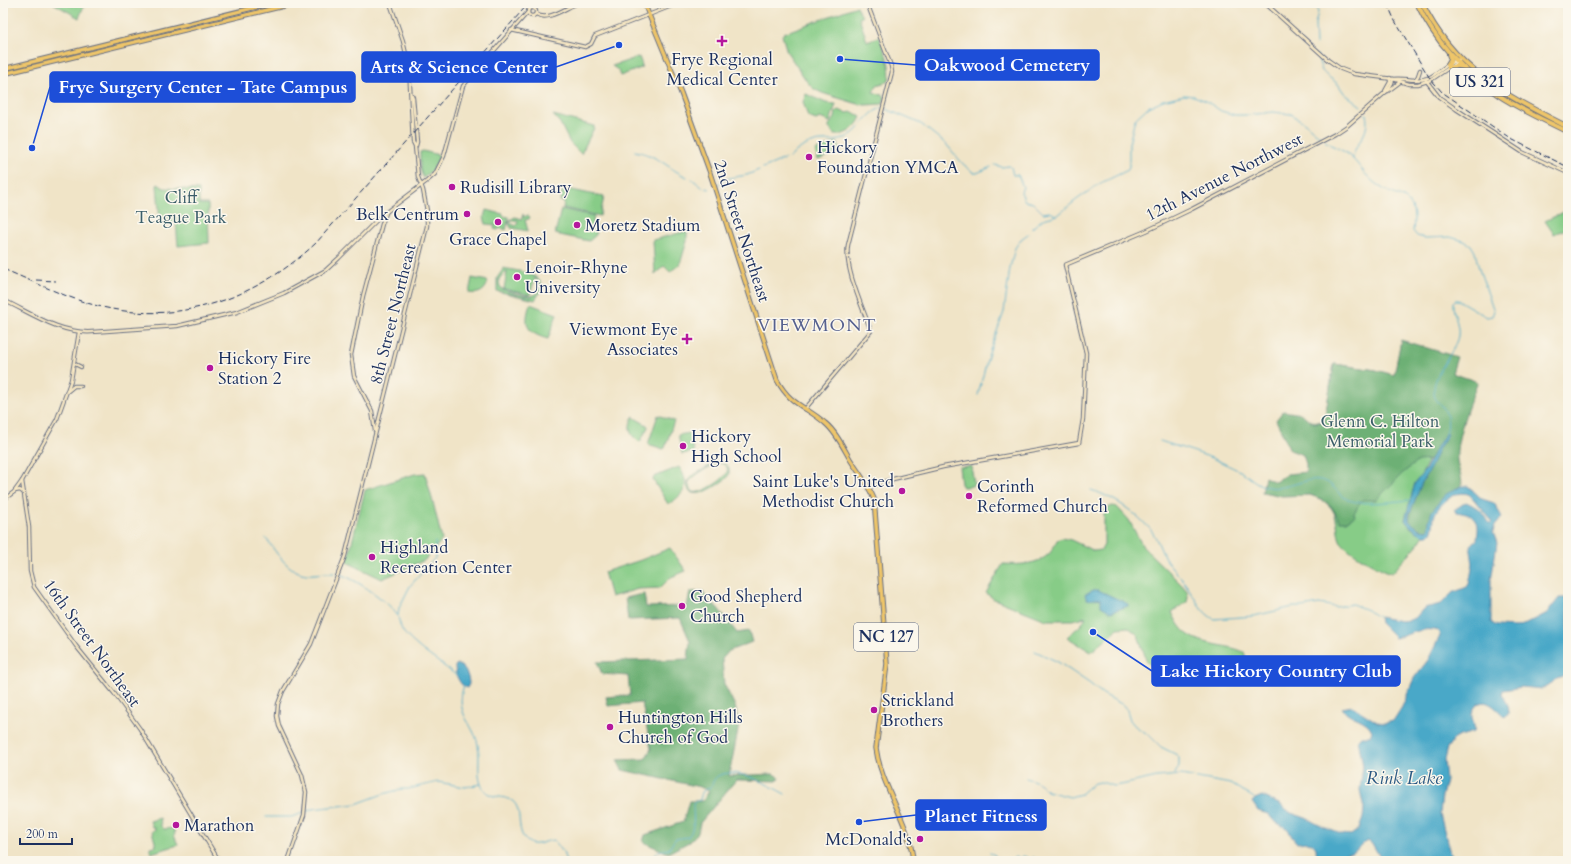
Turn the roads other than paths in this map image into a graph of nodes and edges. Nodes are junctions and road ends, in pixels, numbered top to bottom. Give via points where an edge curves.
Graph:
1 (273, 3) edge
2 (296, 3) edge
3 (390, 3) edge
4 (578, 3) edge
5 (644, 3) edge
6 (679, 3) edge
7 (867, 3) edge
8 (1265, 3) edge
9 (1417, 3) edge
10 (1422, 3) edge
11 (528, 12) junction
12 (536, 14) junction
13 (649, 15) junction
14 (530, 16) junction
15 (522, 18) junction
16 (511, 30) junction
17 (1446, 48) junction
18 (1459, 60) junction
19 (1448, 66) junction
20 (1464, 68) junction
21 (3, 69) edge
22 (1420, 70) dead end
23 (3, 74) edge
24 (1391, 79) junction
25 (1426, 80) junction
26 (1412, 81) junction
27 (1400, 82) junction
28 (1384, 93) junction
29 (411, 95) junction
30 (1568, 127) edge
31 (1568, 132) edge
32 (415, 146) junction
33 (1568, 173) edge
34 (421, 186) junction
35 (386, 213) junction
36 (3, 300) edge
37 (79, 332) junction
38 (75, 364) junction
39 (81, 366) dead end
40 (81, 386) dead end
41 (67, 393) junction
42 (805, 410) junction
43 (375, 430) junction
44 (22, 481) junction
45 (868, 487) junction
46 (14, 492) junction
47 (24, 494) junction
48 (3, 500) edge
49 (219, 861) edge
50 (288, 861) edge
51 (913, 861) edge

1 - 21 main road
2 - 23 main road
3 - 29 main road via 404,45
4 - 12 main road via 549,16
5 - 13 main road, 2nd Street Northeast / NC 127
6 - 13 main road
7 - 42 main road via 892,71 847,250 850,271 871,331
8 - 24 main road via 1337,66 1359,75
9 - 17 highway, US 321 via 1433,32
10 - 18 highway, US 321 via 1437,30
11 - 12 main road via 533,9
11 - 14 main road
11 - 15 main road
12 - 14 main road
13 - 16 main road via 595,36 591,44 585,47
13 - 42 main road, 2nd Street Northeast / NC 127 via 681,93 777,380 784,392
14 - 15 main road
15 - 16 main road
16 - 34 main road via 463,85 444,156 435,174
17 - 18 highway, US 321
17 - 19 highway via 1451,57
18 - 19 main road
18 - 20 highway, US 321
18 - 30 highway, US 321 via 1501,92
19 - 20 highway
19 - 25 main road via 1437,77
20 - 31 highway, US 321 via 1498,95
22 - 26 main road via 1418,78
24 - 26 main road
24 - 27 main road
24 - 28 main road, 12th Avenue Northwest
25 - 26 main road
25 - 27 main road via 1414,84
25 - 33 main road via 1439,97 1467,117 1522,152
27 - 28 main road, 12th Avenue Northwest
28 - 45 main road, 12th Avenue Northwest via 1335,134 1192,209 1065,265 1086,353 1083,419 1079,443 943,467
29 - 32 main road
29 - 32 main road via 417,142
32 - 34 main road, 8th Street Northeast via 417,173
34 - 35 main road
34 - 43 main road, 8th Street Northeast via 427,211 426,235
35 - 37 main road via 326,270 268,300 237,312 177,326
35 - 43 main road via 364,291 351,355 354,376 372,411
36 - 37 main road via 62,328
37 - 38 main road
38 - 39 main road
38 - 41 main road
40 - 41 main road via 72,387
41 - 44 main road via 55,422
42 - 45 main road, 2nd Street Northeast / NC 127 via 829,427
43 - 50 main road, 8th Street Northeast via 339,573 311,644 278,704 279,726 302,775 306,792 304,815
44 - 46 main road
44 - 47 main road, 16th Street Northeast
45 - 51 main road, NC 127 via 874,499 876,514 887,653 876,748 881,773 910,841
46 - 47 main road via 20,490
46 - 48 main road
47 - 49 main road, 16th Street Northeast via 29,527 30,571 34,587 136,724

